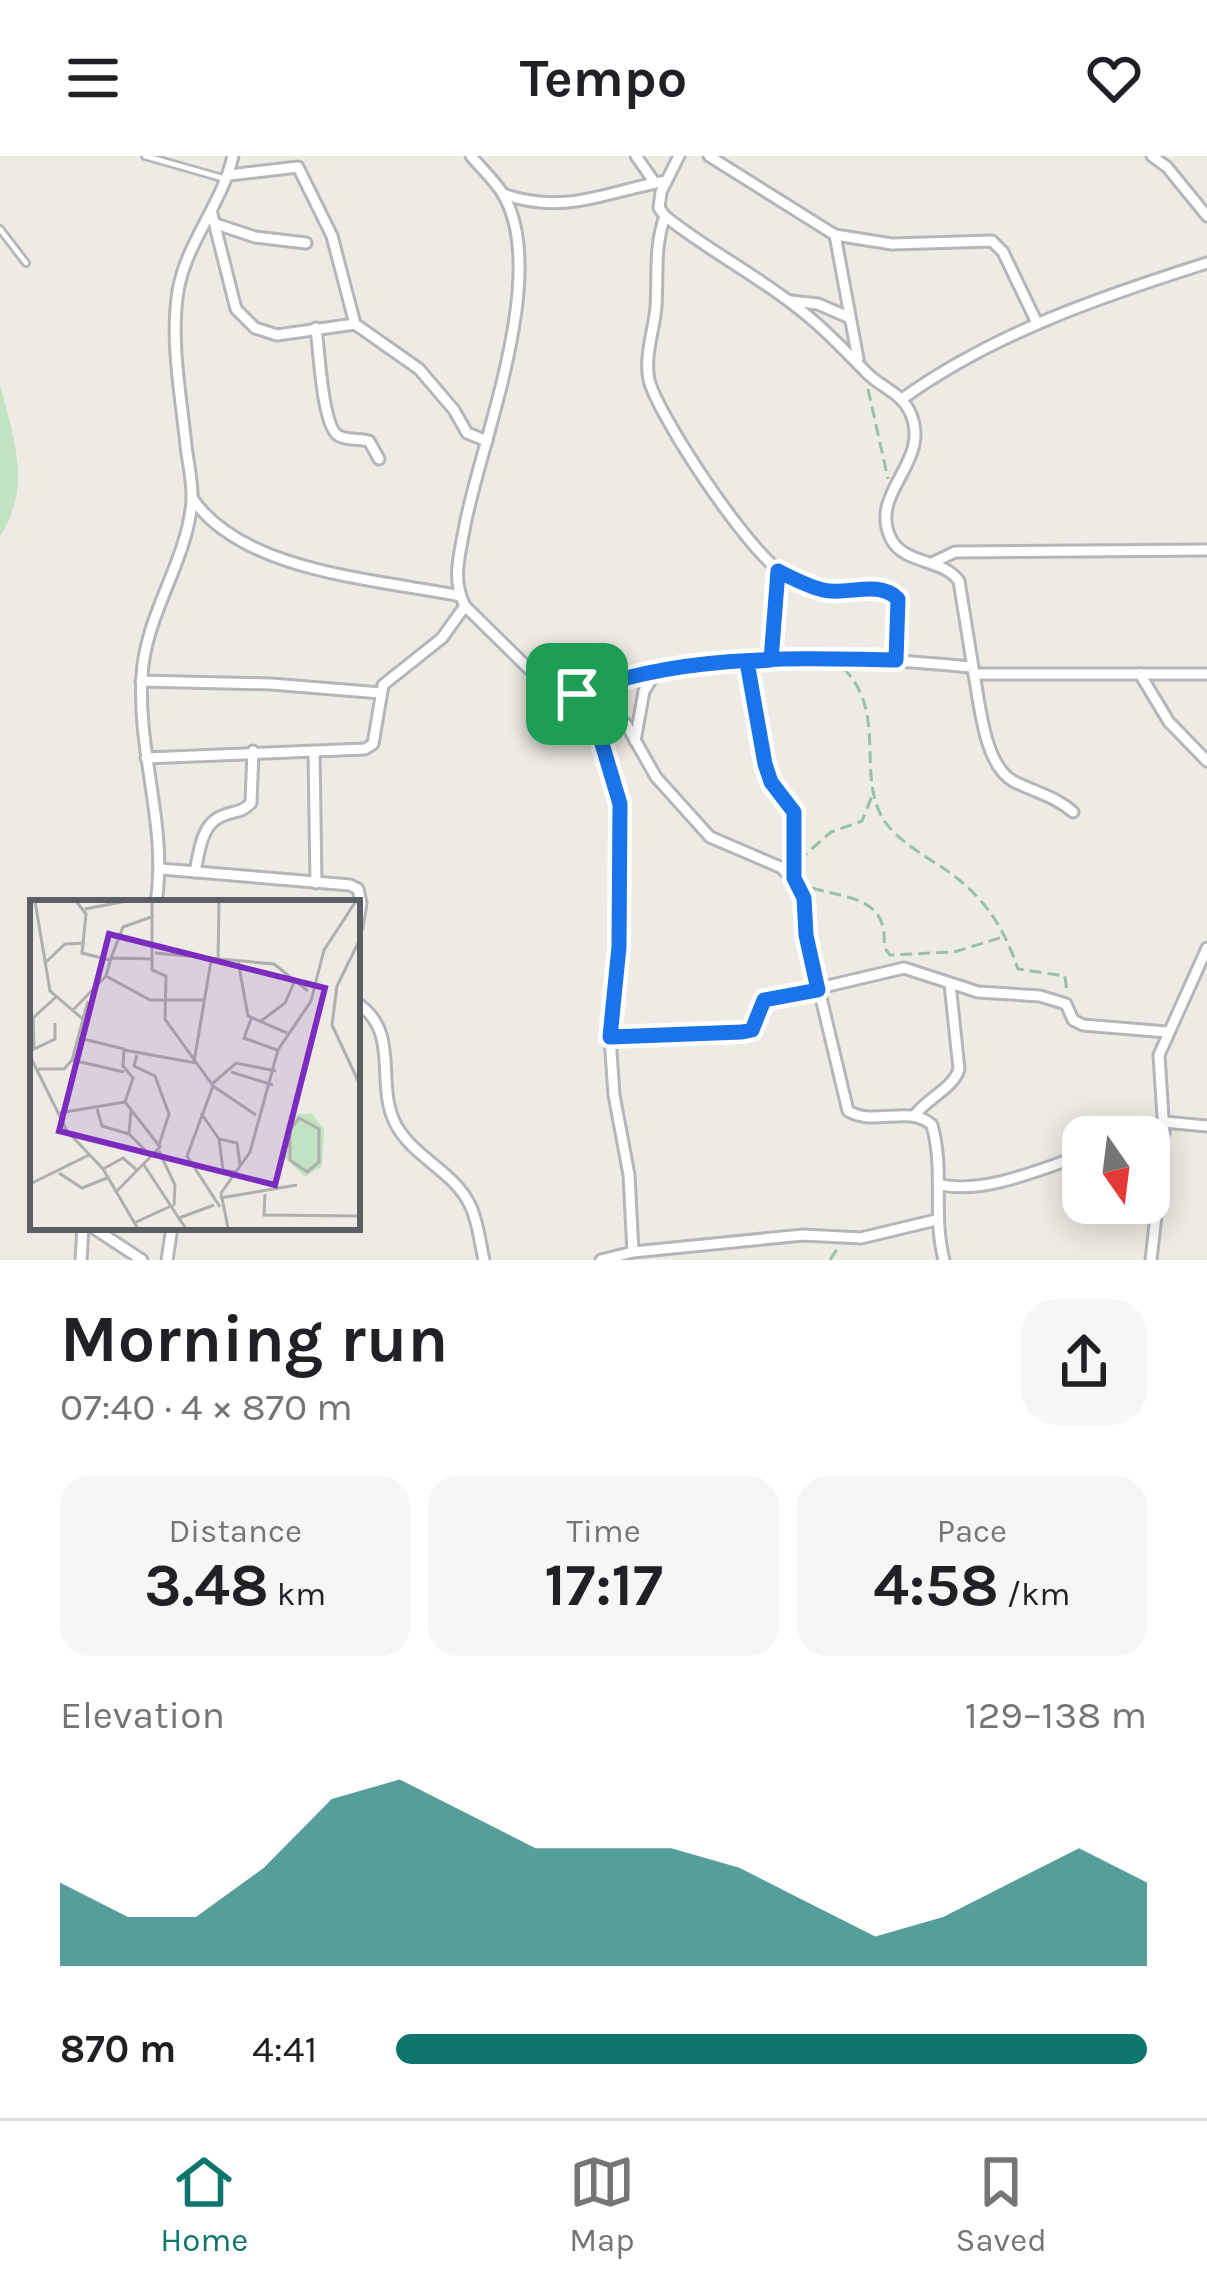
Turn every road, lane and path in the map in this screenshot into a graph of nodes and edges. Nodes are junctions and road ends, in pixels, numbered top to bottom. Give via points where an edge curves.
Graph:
1 (145, 156) edge
2 (233, 156) edge
3 (471, 156) edge
4 (635, 156) edge
5 (680, 156) edge
6 (709, 156) edge
7 (1152, 156) edge
8 (228, 177) junction
9 (661, 182) junction
10 (503, 194) junction
11 (665, 216) junction
12 (1207, 217) edge
13 (214, 219) junction
14 (0, 229) edge
15 (836, 235) junction
16 (306, 243) dead end
17 (26, 263) dead end
18 (1207, 263) edge
19 (790, 302) junction
20 (848, 317) junction
21 (1037, 322) junction
22 (355, 324) junction
23 (316, 328) junction
24 (858, 360) junction
25 (865, 372) junction
26 (902, 399) junction
27 (487, 441) junction
28 (379, 459) dead end
29 (892, 492) junction
30 (192, 498) junction
31 (1207, 550) edge
32 (934, 562) junction
33 (778, 571) junction
34 (462, 601) junction
35 (832, 659) junction
36 (771, 660) junction
37 (896, 660) junction
38 (747, 662) junction
39 (658, 669) junction
40 (972, 671) junction
41 (1140, 674) junction
42 (1207, 674) edge
43 (141, 681) junction
44 (381, 693) junction
45 (577, 694) junction
46 (589, 700) junction
47 (635, 741) junction
48 (254, 752) junction
49 (314, 752) junction
50 (146, 758) junction
51 (1207, 761) edge
52 (875, 790) junction
53 (1073, 812) dead end
54 (796, 862) junction
55 (161, 869) junction
56 (195, 872) junction
57 (796, 881) junction
58 (316, 884) junction
59 (156, 900) edge
60 (360, 910) edge
61 (1007, 936) junction
62 (1207, 947) edge
63 (950, 984) junction
64 (818, 990) junction
65 (1066, 1004) junction
66 (360, 1005) edge
67 (1167, 1032) junction
68 (610, 1037) junction
69 (915, 1115) junction
70 (1163, 1116) edge
71 (1170, 1123) edge
72 (1207, 1126) edge
73 (1062, 1162) edge
74 (941, 1186) junction
75 (936, 1220) junction
76 (1155, 1224) edge
77 (86, 1230) edge
78 (92, 1230) edge
79 (172, 1230) edge
80 (845, 1237) junction
81 (632, 1252) junction
82 (81, 1260) edge
83 (142, 1260) edge
84 (167, 1260) edge
85 (484, 1260) edge
86 (601, 1260) edge
87 (830, 1260) edge
88 (944, 1260) edge
89 (1151, 1260) edge

1 - 8 lane
2 - 8 street
3 - 10 street
4 - 9 street
5 - 9 street
6 - 15 street
7 - 12 street
8 - 13 street
8 - 22 street via 298,167 332,236
9 - 10 street via 564,203
9 - 11 street
10 - 27 street via 517,276 505,381
11 - 19 street
11 - 33 street via 648,358 653,392 713,495
13 - 16 street via 255,237
13 - 23 street via 236,309 265,333
13 - 30 street via 183,267 177,296
14 - 17 lane
15 - 20 street
15 - 21 street via 892,244 992,242
18 - 21 street
19 - 20 street
19 - 24 street
20 - 24 street
21 - 26 street
22 - 23 street
22 - 27 street via 419,369 467,433
23 - 28 street via 333,431 369,441
24 - 25 street
25 - 26 street
25 - 29 path
26 - 29 street via 917,436
27 - 34 street via 455,578
29 - 32 street via 889,536 898,549
30 - 34 street via 214,523 269,554
30 - 43 street
31 - 32 street via 956,552
32 - 40 street via 951,571 964,597
33 - 36 street
33 - 37 street via 826,591 891,592 900,607
34 - 44 street via 442,638 389,677
34 - 45 street via 530,669
35 - 36 street
35 - 37 street
35 - 52 path via 865,699
36 - 38 street
37 - 40 street
38 - 39 street
38 - 54 path via 765,764 794,812
39 - 45 street
39 - 47 street via 644,691
40 - 41 street
40 - 53 street via 1003,773
41 - 42 street
41 - 51 street via 1169,722
43 - 44 street
43 - 50 street
44 - 49 street via 373,743
45 - 46 street
46 - 47 street via 616,715
46 - 68 street via 620,804
47 - 57 street via 710,837
48 - 49 street
48 - 50 street
48 - 56 street via 251,803 209,825
49 - 58 street
50 - 55 street
52 - 54 path via 862,821 831,832
52 - 61 path via 885,822 977,895
54 - 57 path
55 - 56 street
55 - 59 street
56 - 58 street
57 - 61 path via 878,912 890,955 954,952
57 - 64 street
58 - 60 street via 358,890
61 - 65 path via 1018,969 1065,976
62 - 67 street
63 - 64 street via 904,968
63 - 65 street
63 - 69 street via 959,1069
64 - 68 street via 764,1000 752,1030
64 - 69 street via 848,1112
65 - 67 street via 1083,1025
66 - 85 street via 382,1034 392,1118 472,1207
67 - 70 street via 1158,1072
68 - 81 street
69 - 74 street via 932,1126
71 - 72 street
73 - 74 street
74 - 75 street
75 - 80 street
75 - 88 street
76 - 89 street
77 - 82 street
78 - 83 street
79 - 84 street
80 - 81 street
80 - 87 path
81 - 86 street

